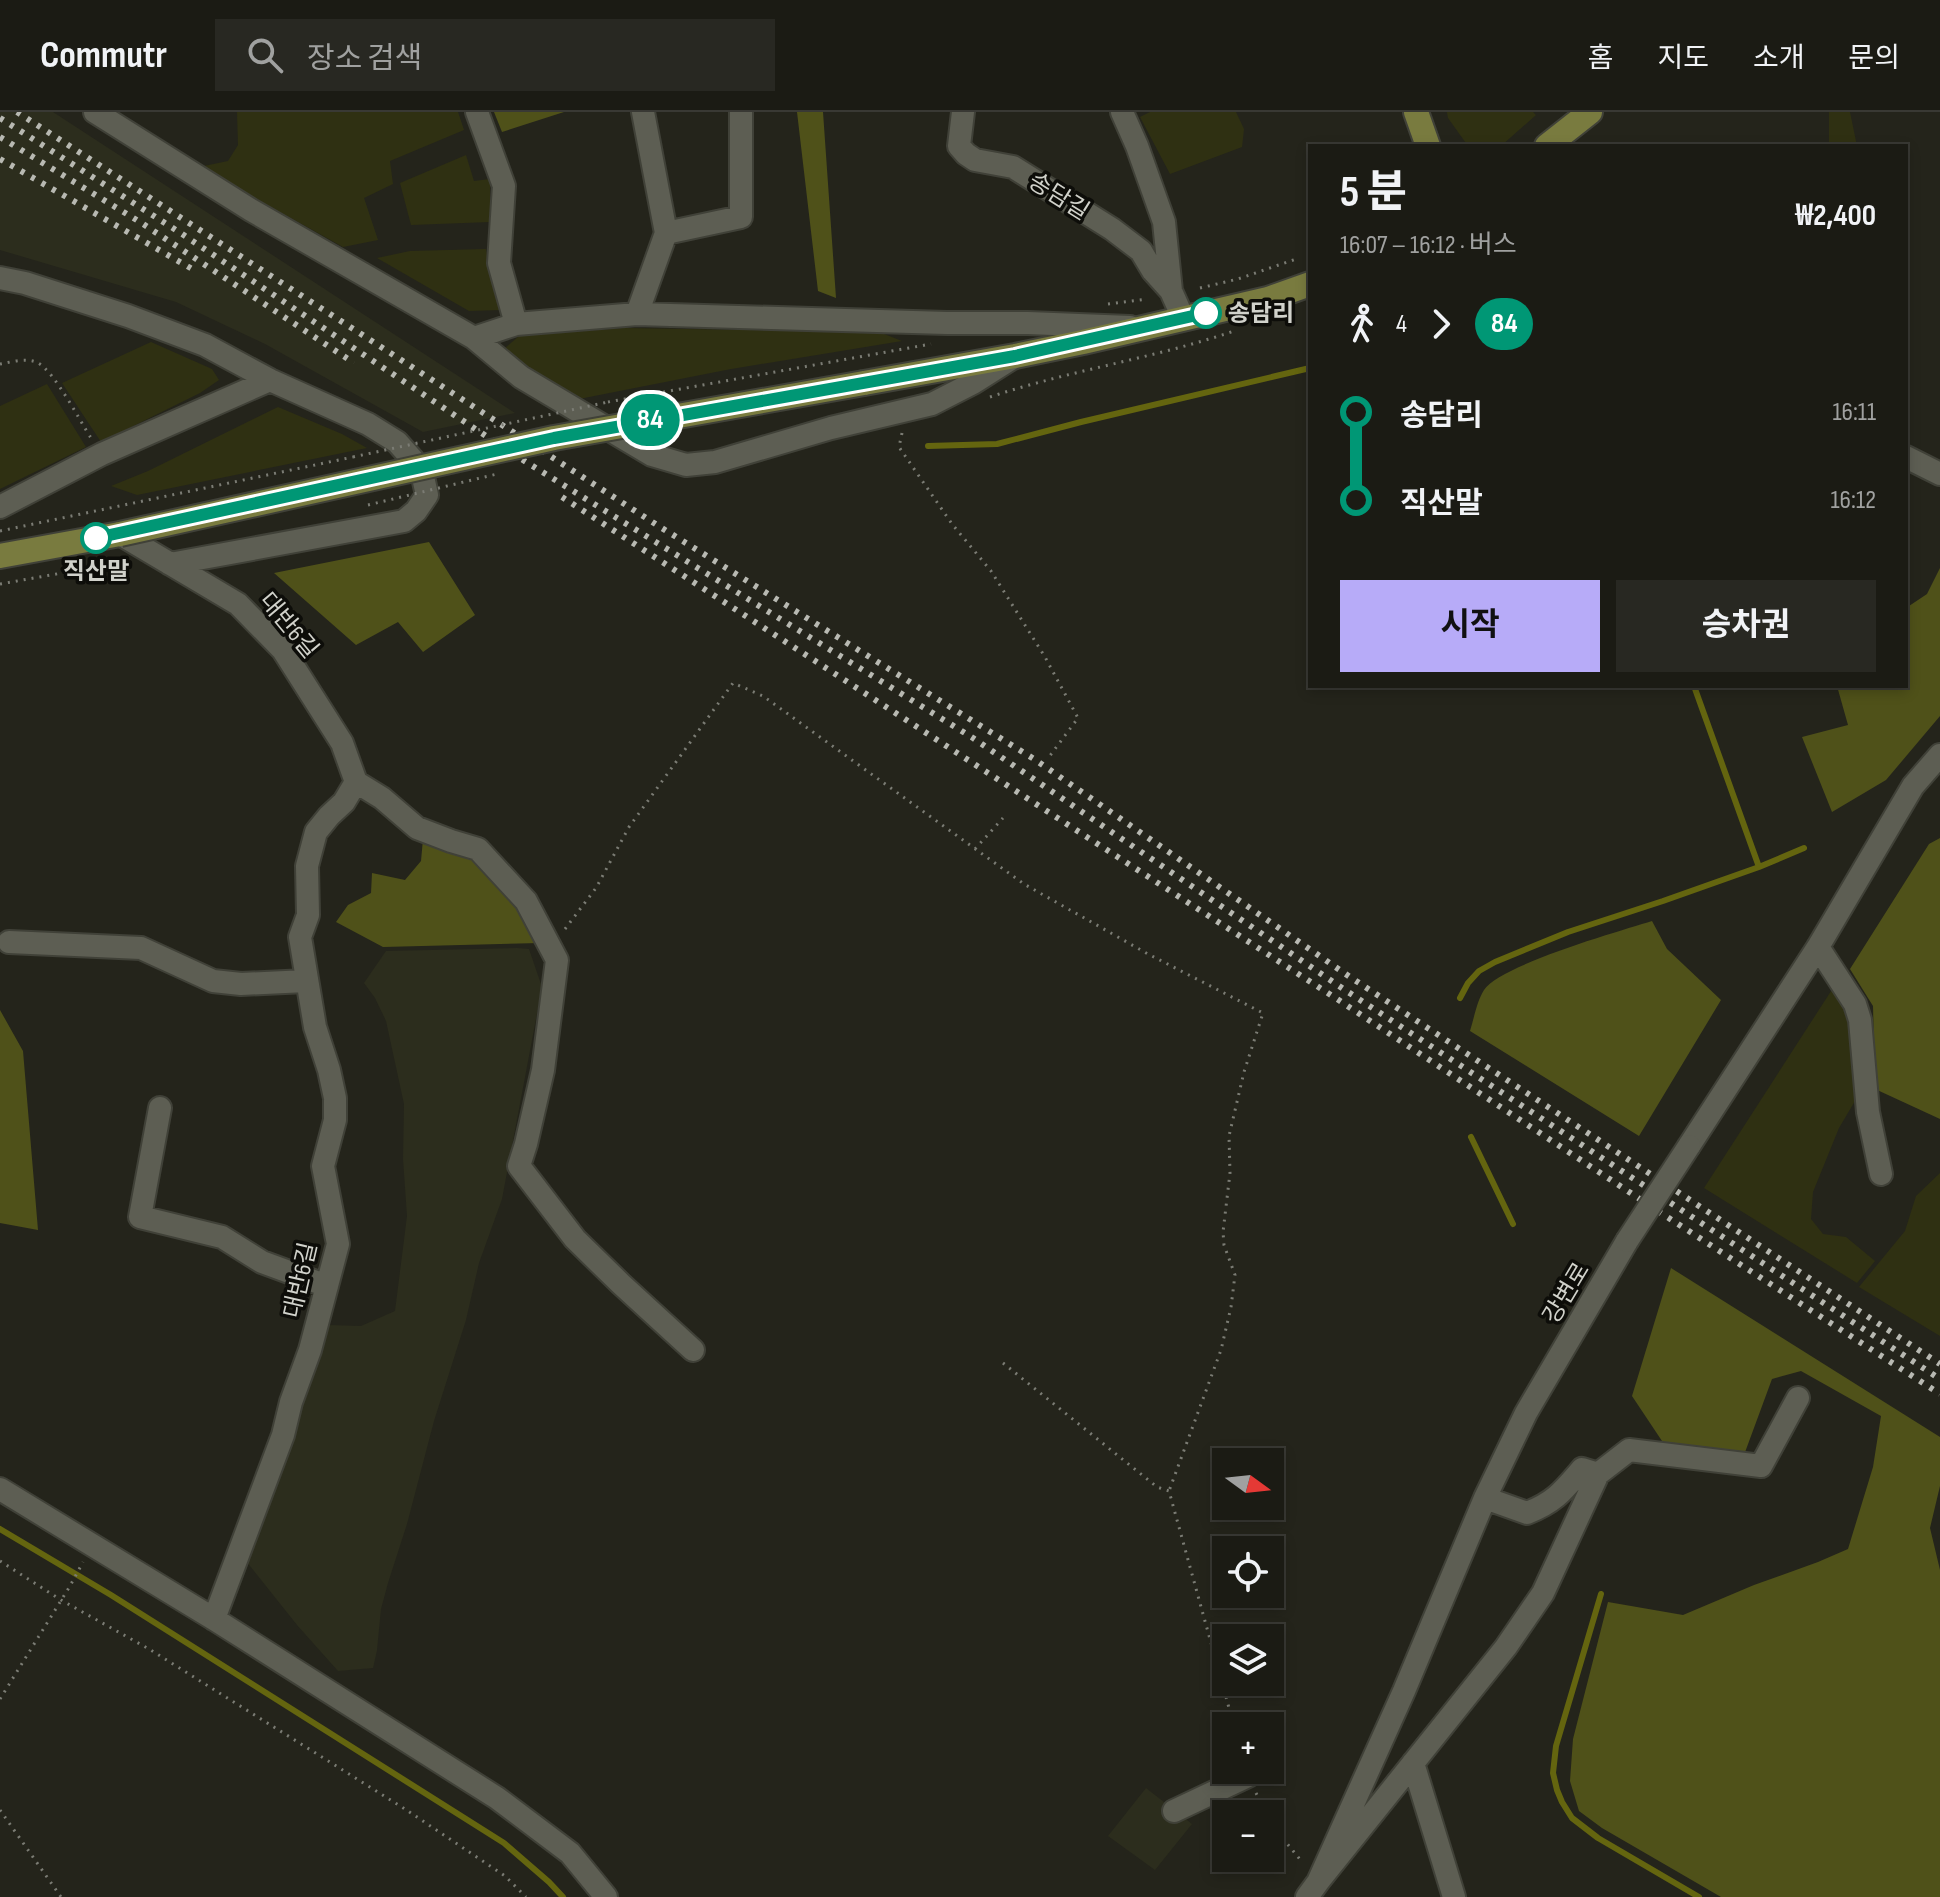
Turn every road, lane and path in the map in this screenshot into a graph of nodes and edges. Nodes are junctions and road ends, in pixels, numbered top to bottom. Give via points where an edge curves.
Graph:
1 (95, 112) edge
2 (477, 112) edge
3 (643, 112) edge
4 (741, 112) edge
5 (963, 112) edge
6 (1122, 112) edge
7 (1416, 112) edge
8 (1428, 112) edge
9 (1590, 112) edge
10 (1604, 112) edge
11 (1437, 144) edge
12 (1438, 144) edge
13 (1550, 144) edge
14 (1566, 144) edge
15 (666, 233) junction
16 (1299, 258) dead end
17 (0, 278) edge
18 (1308, 285) edge
19 (1200, 288) dead end
20 (1171, 291) junction
21 (637, 314) junction
22 (1183, 318) junction
23 (516, 324) junction
24 (1143, 328) junction
25 (1242, 328) dead end
26 (474, 338) junction
27 (932, 344) dead end
28 (1015, 356) junction
29 (0, 364) edge
30 (270, 380) junction
31 (979, 401) dead end
32 (899, 447) dead end
33 (102, 454) junction
34 (1908, 458) edge
35 (1940, 474) edge
36 (0, 507) edge
37 (0, 531) edge
38 (120, 534) junction
39 (0, 556) edge
40 (170, 564) junction
41 (96, 567) dead end
42 (0, 584) edge
43 (1940, 755) edge
44 (1049, 757) dead end
45 (356, 782) junction
46 (1003, 818) dead end
47 (975, 849) junction
48 (9, 942) dead end
49 (1818, 947) junction
50 (557, 960) junction
51 (306, 981) junction
52 (160, 1108) dead end
53 (1881, 1174) dead end
54 (327, 1286) junction
55 (693, 1350) dead end
56 (1003, 1363) dead end
57 (1798, 1398) dead end
58 (1598, 1474) junction
59 (0, 1489) edge
60 (1169, 1491) junction
61 (1485, 1498) junction
62 (0, 1561) edge
63 (82, 1564) dead end
64 (61, 1600) junction
65 (214, 1619) junction
66 (0, 1699) edge
67 (1230, 1712) edge
68 (1413, 1763) junction
69 (1231, 1784) edge
70 (0, 1810) edge
71 (1174, 1811) dead end
72 (1284, 1842) edge
73 (1312, 1889) edge
74 (61, 1897) edge
75 (526, 1897) edge
76 (606, 1897) edge
77 (1454, 1897) edge

1 - 26 street via 251,210
2 - 23 street via 504,186 499,263
3 - 15 street
4 - 15 street via 741,217
5 - 20 street, 송담길 via 959,146 966,154 1013,167 1112,229 1141,251
6 - 20 street, 송담길 via 1164,222
7 - 11 main road
8 - 12 main road
9 - 13 main road
10 - 14 main road
15 - 21 street
16 - 19 path
17 - 30 street via 205,345
18 - 22 main road
20 - 22 street, 송담길
21 - 23 street
21 - 24 street
22 - 24 main road
23 - 26 street
24 - 28 main road
25 - 31 path
26 - 28 street via 521,377 652,455 686,465 715,462 932,404
27 - 37 path, bridge via 608,402
28 - 38 main road, bridge via 554,438
29 - 33 path via 36,361 47,369
30 - 33 street
30 - 40 street via 397,442 423,477 427,495 404,521
32 - 44 path via 991,571 1078,718
33 - 36 street
34 - 35 street
38 - 39 main road
38 - 40 street, 대반6길
40 - 45 street, 대반6길 via 238,604 283,650 342,743
41 - 42 path
43 - 49 street, 강변로 via 1913,786
45 - 50 street via 417,828 478,849 526,901
45 - 51 street, 대반6길 via 316,832 307,866 308,915 300,937
46 - 47 path
47 - 50 path via 763,696 733,683 629,827 596,888 563,931
47 - 60 path via 1024,884 1263,1013 1229,1136 1223,1232 1235,1275 1231,1307 1221,1350
48 - 51 street via 141,948 227,983
49 - 53 street via 1860,1020 1868,1112
49 - 61 street, 강변로, bridge via 1627,1241 1526,1413
50 - 55 street via 543,1070 519,1166 575,1239
51 - 54 street, 대반6길 via 335,1098 323,1166 338,1244
52 - 54 street via 140,1217 222,1237 262,1262
54 - 65 street, 대반6길 via 283,1435
56 - 60 path via 1157,1487
57 - 58 street via 1761,1466 1629,1450
58 - 61 street via 1582,1469 1545,1506 1527,1513
58 - 68 street via 1543,1593
59 - 65 street
60 - 67 path
61 - 73 street, 강변로 via 1404,1691
62 - 64 path
63 - 64 path
64 - 66 path
64 - 75 path via 405,1809 505,1876
65 - 76 street via 497,1798 570,1853
68 - 73 street
68 - 77 street
69 - 71 street
70 - 74 path
72 - 73 path

